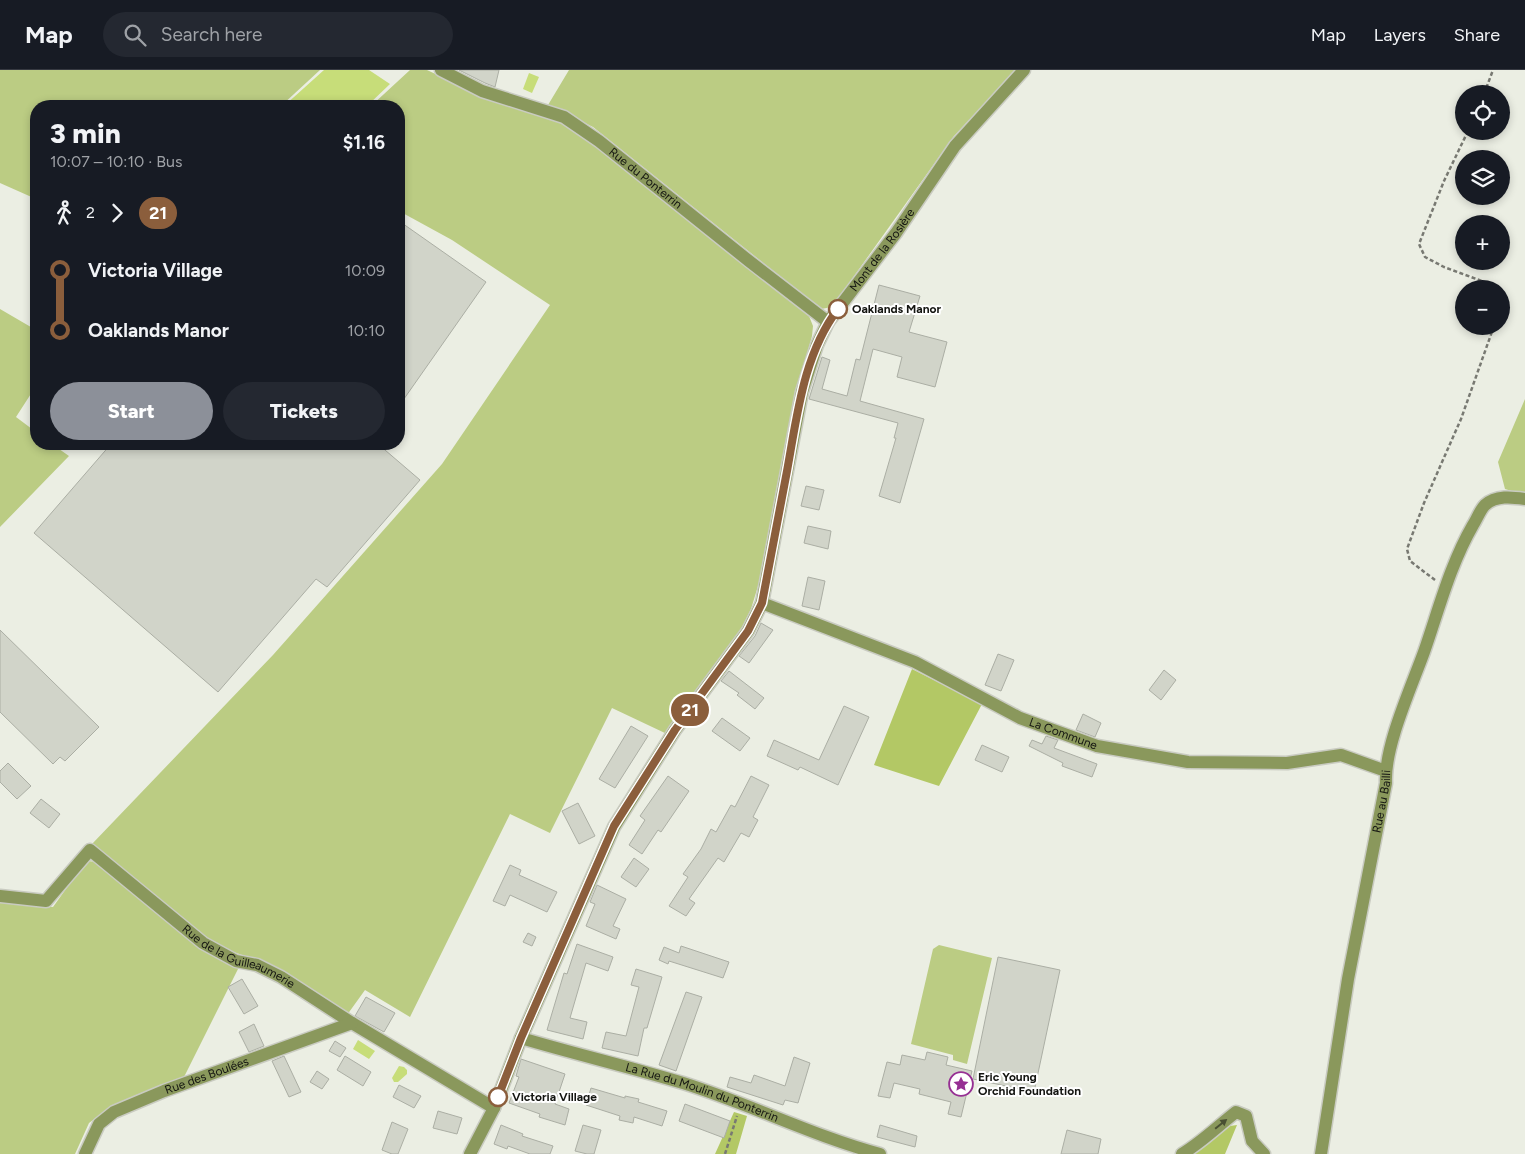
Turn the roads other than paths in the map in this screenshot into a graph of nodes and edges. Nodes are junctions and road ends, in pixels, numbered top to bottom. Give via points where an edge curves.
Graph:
1 (441, 70) edge
2 (1024, 70) edge
3 (828, 322) junction
4 (1525, 499) edge
5 (762, 603) junction
6 (1386, 771) junction
7 (0, 896) edge
8 (352, 1023) junction
9 (521, 1038) junction
10 (494, 1108) junction
11 (85, 1154) edge
12 (470, 1154) edge
13 (880, 1154) edge
14 (1182, 1154) edge
15 (1264, 1154) edge
16 (1321, 1154) edge

1 - 3 street, Rue du Ponterrin via 482,91 571,122
2 - 3 street, Mont de la Rosière via 955,146
3 - 5 street, Mont de la Rosière via 802,392
4 - 6 street, Rue au Bailli via 1507,497 1484,506 1450,570 1396,730
5 - 6 street, La Commune via 915,662 1020,718 1097,746 1188,762 1287,764 1341,755
5 - 9 street, Mont de la Rosière via 748,631 675,730 614,826
6 - 16 street, Rue au Bailli
7 - 8 street, Rue de la Guilleaumerie via 46,901 90,850 203,943 236,961 257,965 281,977
8 - 10 street, Rue de la Guilleaumerie
8 - 11 street, Rue des Boulées via 114,1112 99,1124
9 - 10 street, Mont de la Rosière
9 - 13 street, La Rue du Moulin du Ponterrin via 684,1084
10 - 12 street, Mont de la Rosière
14 -> 15 street via 1236,1112 1246,1116 1252,1141

